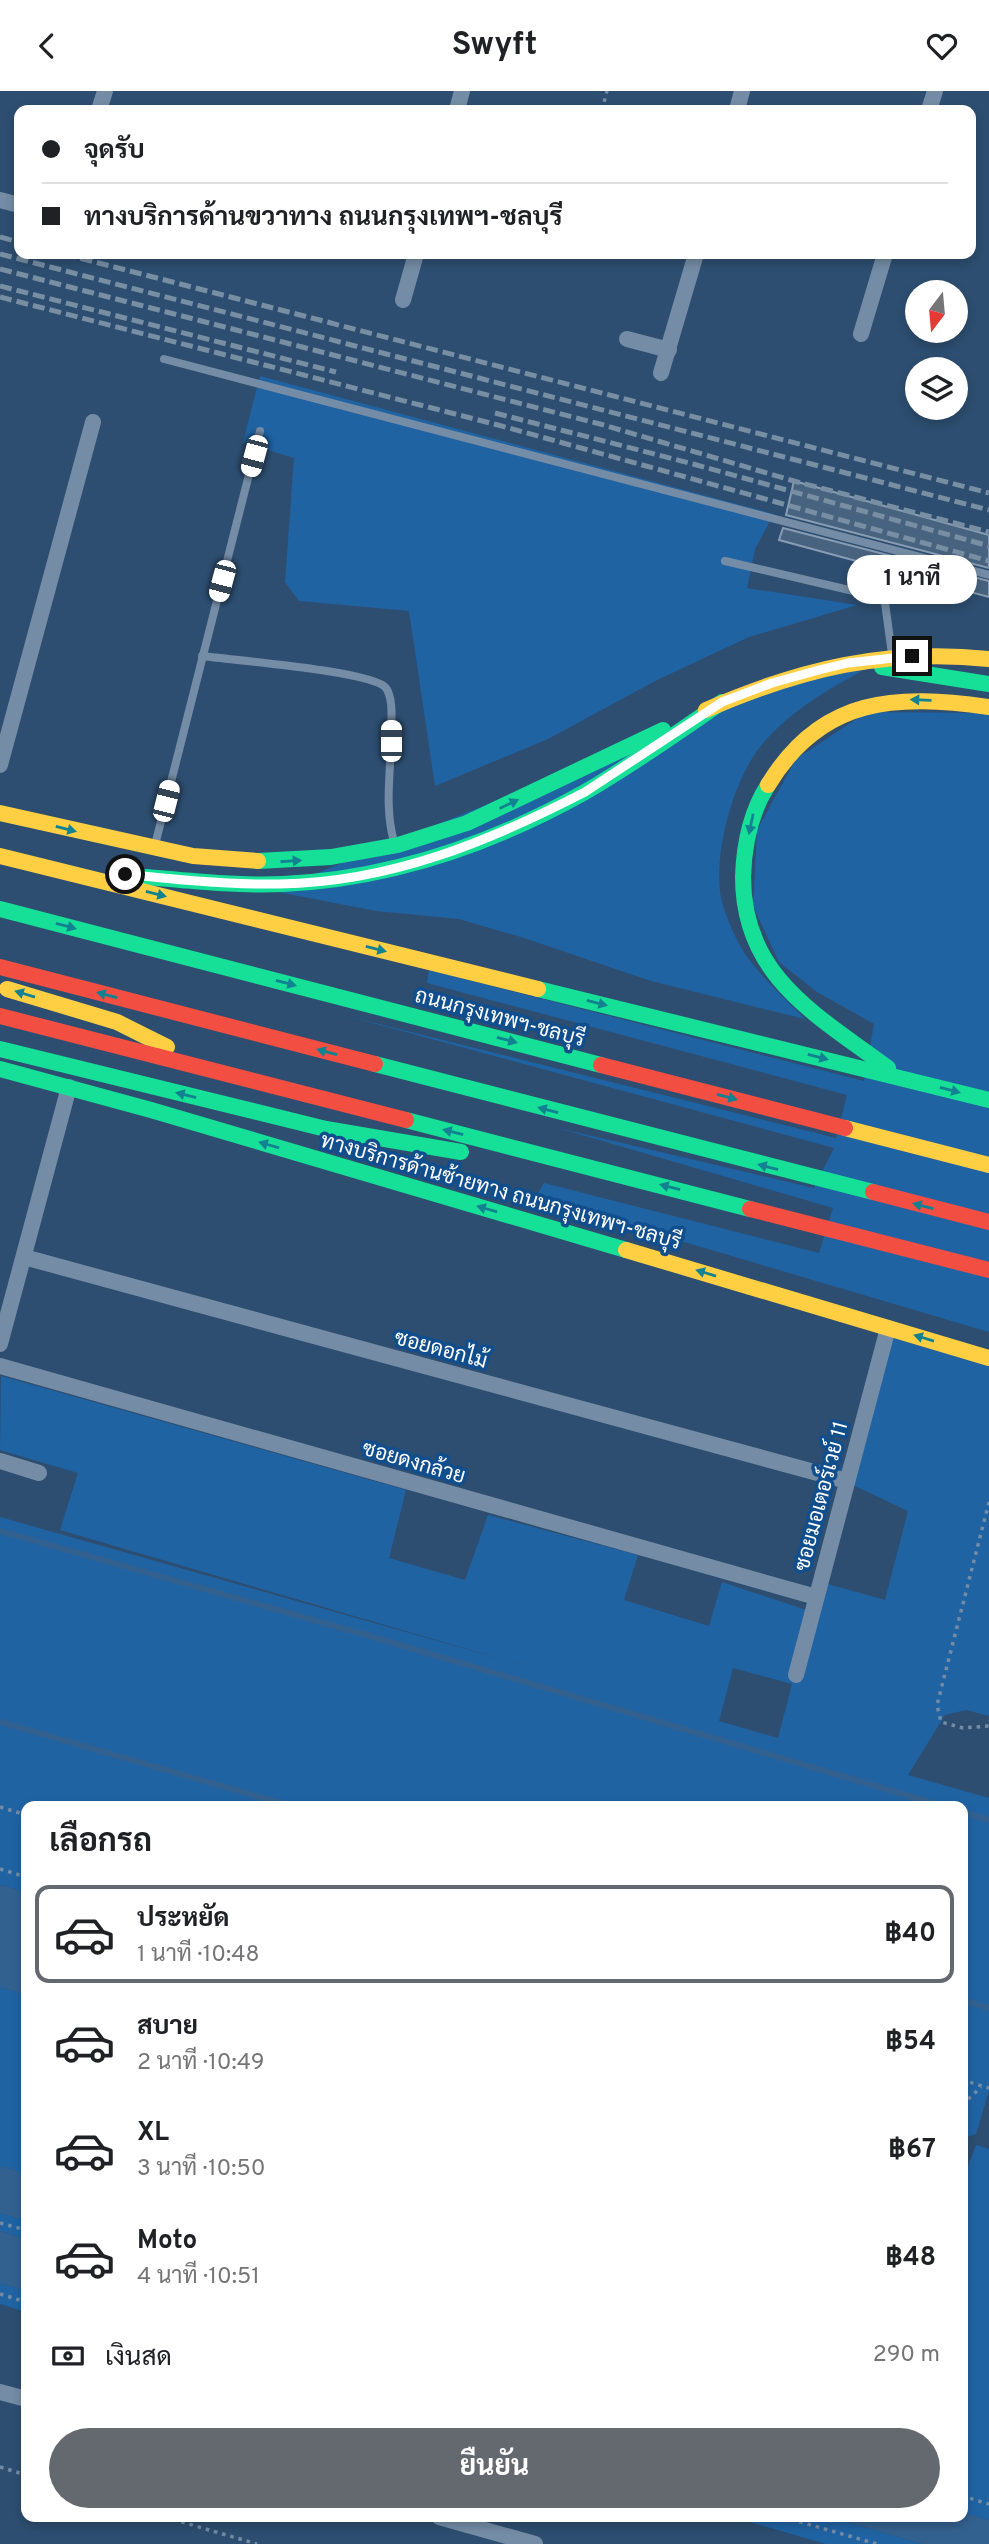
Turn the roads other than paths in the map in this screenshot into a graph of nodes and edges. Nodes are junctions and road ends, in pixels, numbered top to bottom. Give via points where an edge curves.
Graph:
1 (415, 259) edge
2 (695, 259) edge
3 (884, 259) edge
4 (404, 300) dead end
5 (861, 334) dead end
6 (627, 339) dead end
7 (669, 351) junction
8 (164, 359) dead end
9 (661, 373) dead end
10 (93, 422) dead end
11 (260, 431) dead end
12 (725, 561) dead end
13 (989, 575) edge
14 (202, 656) junction
15 (892, 657) junction
16 (989, 659) edge
17 (848, 663) junction
18 (989, 684) edge
19 (722, 702) junction
20 (989, 706) edge
21 (0, 765) edge
22 (0, 813) edge
23 (395, 845) junction
24 (155, 848) junction
25 (0, 856) edge
26 (42, 866) junction
27 (0, 909) edge
28 (0, 967) edge
29 (0, 987) edge
30 (0, 1016) edge
31 (0, 1049) edge
32 (0, 1069) edge
33 (223, 1075) junction
34 (905, 1078) junction
35 (69, 1087) junction
36 (989, 1100) edge
37 (989, 1165) edge
38 (614, 1173) junction
39 (989, 1222) edge
40 (23, 1257) junction
41 (989, 1270) edge
42 (888, 1328) junction
43 (0, 1344) edge
44 (989, 1358) edge
45 (0, 1366) edge
46 (0, 1461) edge
47 (39, 1473) dead end
48 (847, 1481) junction
49 (816, 1597) junction
50 (796, 1675) dead end
51 (0, 2392) edge
52 (21, 2398) edge
53 (457, 2522) edge
54 (535, 2544) edge

1 - 4 street
2 - 7 street
3 - 5 street
6 - 7 street
7 - 9 street
8 - 13 lane
10 - 21 street
11 - 14 lane
12 - 15 lane via 879,597 886,603
14 - 23 lane via 357,676 382,684 391,700 388,803
14 - 24 lane
15 - 16 main road
15 - 17 main road
17 - 18 main road
17 - 19 main road
23 -> 19 main road via 467,823
19 - 26 main road via 585,792 475,845 404,867 334,880 233,884
20 -> 34 main road via 914,700 883,701 854,709 817,730 790,757 754,811 743,894 747,921 761,955 783,989 835,1032
22 -> 24 main road
24 -> 23 main road via 234,861 282,862
25 - 26 main road
26 -> 34 main road
27 -> 37 main road, ถนนกรุงเทพฯ-ชลบุรี
39 -> 28 main road
33 -> 29 main road via 117,1022
30 - 33 main road
38 -> 31 main road via 326,1129
32 - 35 main road, ทางบริการด้านซ้ายทาง ถนนกรุงเทพฯ-ชลบุรี
38 -> 33 main road
34 -> 36 main road
35 - 40 street
42 -> 35 main road, ทางบริการด้านซ้ายทาง ถนนกรุงเทพฯ-ชลบุรี
41 -> 38 main road
40 - 43 street
40 - 48 street, ซอยดอกไม้
44 -> 42 main road, ทางบริการด้านซ้ายทาง ถนนกรุงเทพฯ-ชลบุรี
42 - 48 street, ซอยมอเตอร์เวย์ 11
45 - 49 street, ซอยดงกล้วย
46 - 47 street
48 - 49 street, ซอยมอเตอร์เวย์ 11
49 - 50 street, ซอยมอเตอร์เวย์ 11
51 - 52 street
53 - 54 street

